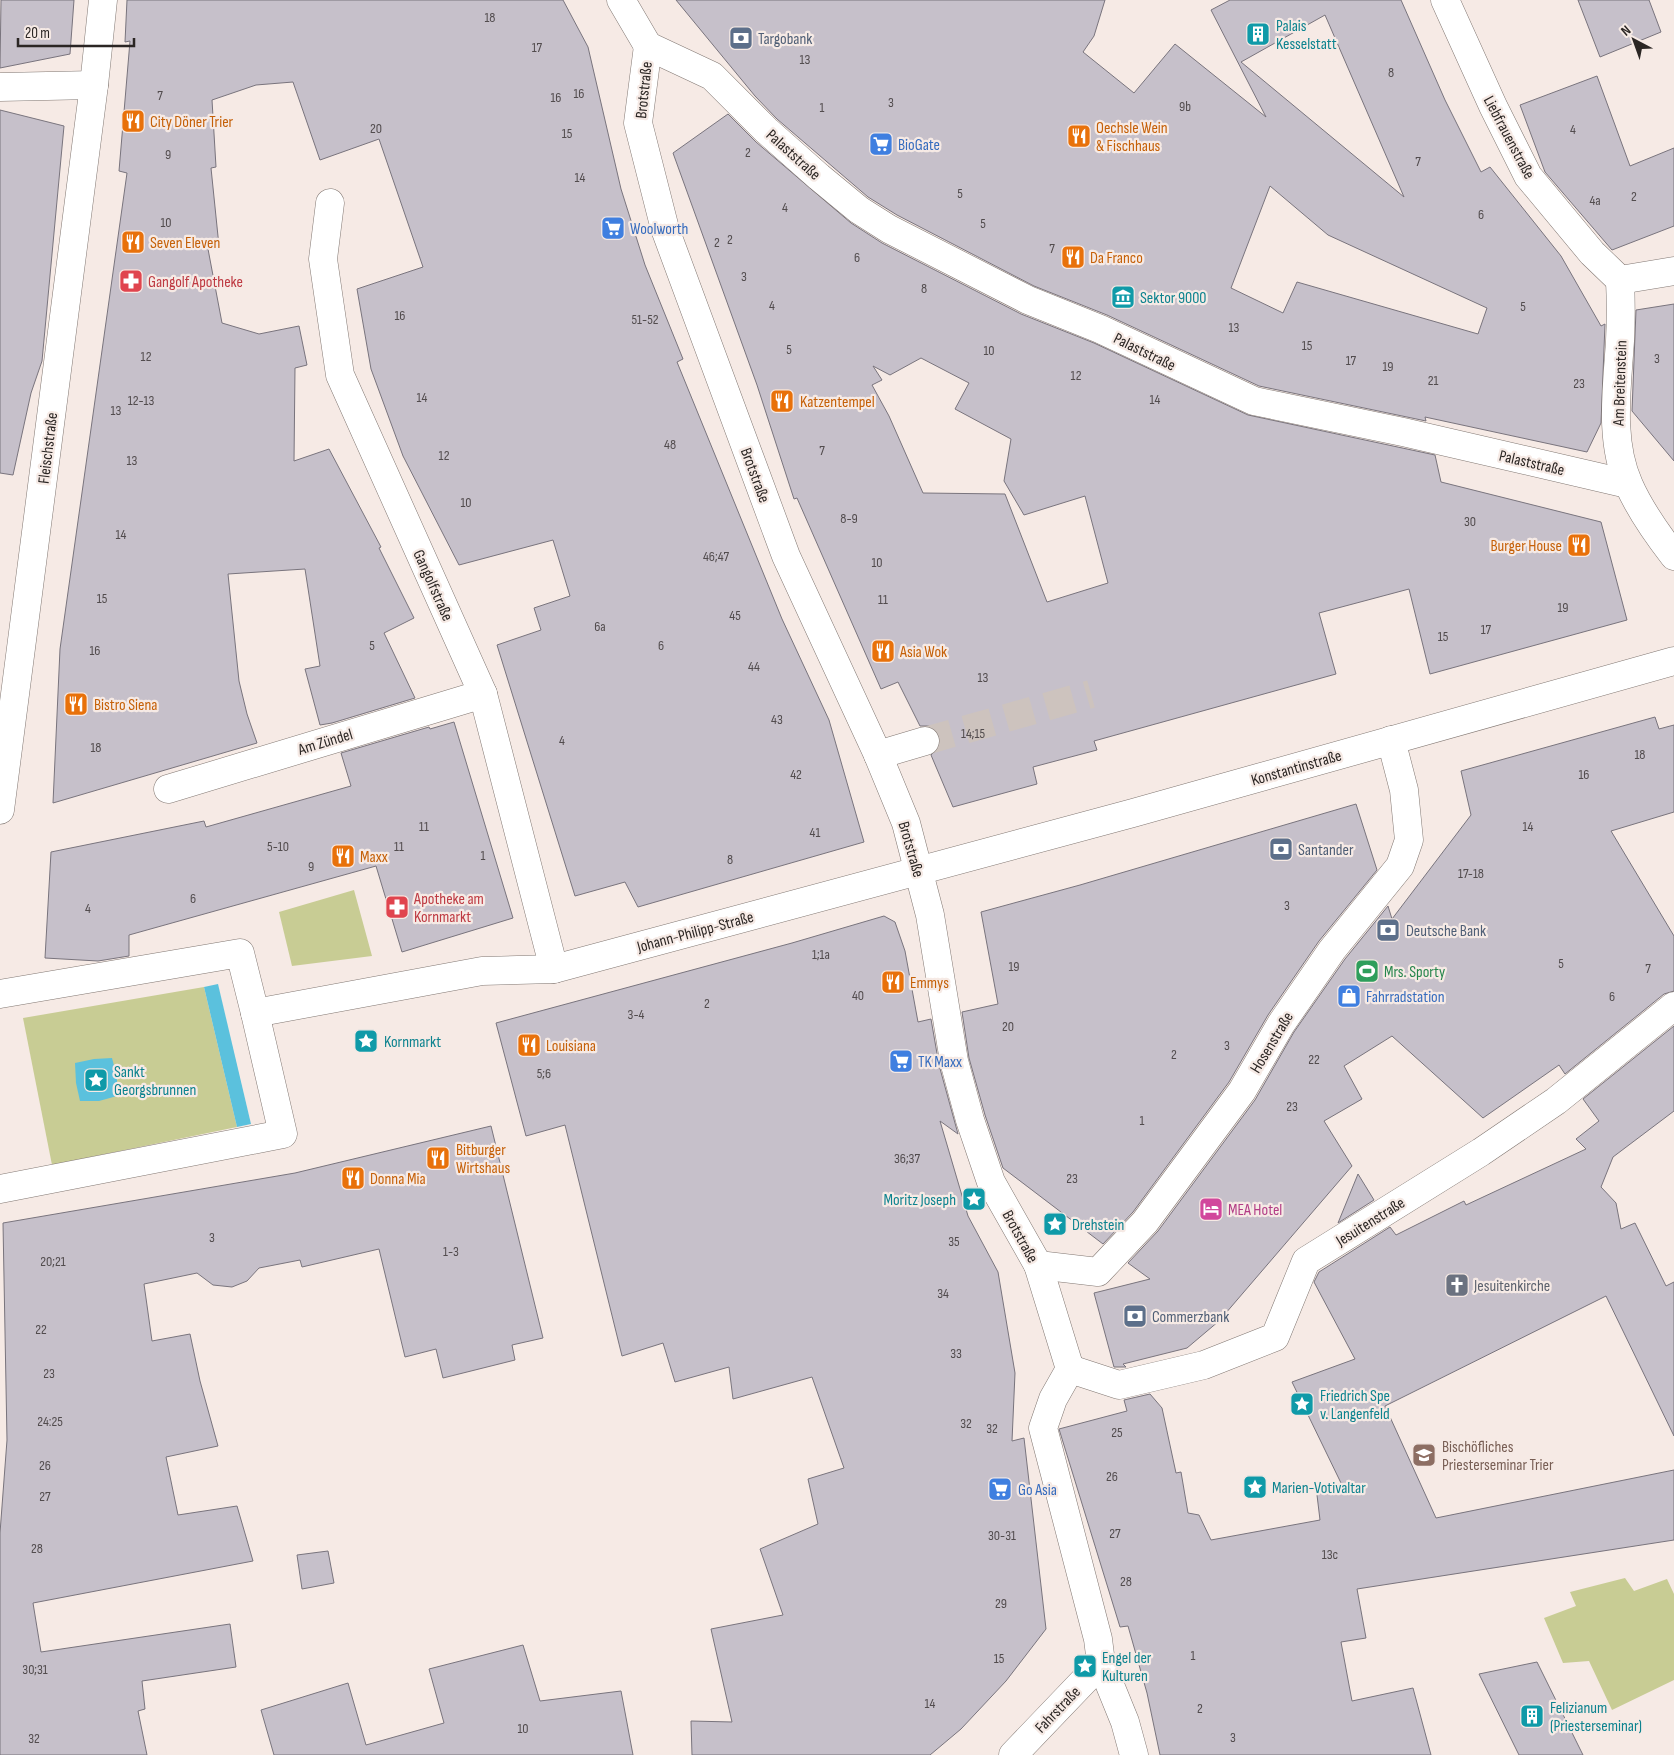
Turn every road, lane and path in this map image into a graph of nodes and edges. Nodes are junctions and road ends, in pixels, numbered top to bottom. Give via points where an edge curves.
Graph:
1 (103, 0) edge
2 (621, 0) edge
3 (1445, 0) edge
4 (648, 46) junction
5 (94, 85) junction
6 (0, 87) edge
7 (330, 203) dead end
8 (1674, 271) edge
9 (1620, 280) junction
10 (1628, 484) junction
11 (1674, 556) edge
12 (1674, 661) edge
13 (483, 694) junction
14 (1390, 740) junction
15 (926, 741) tunnel mouth
16 (878, 755) junction
17 (168, 789) dead end
18 (0, 810) edge
19 (918, 870) junction
20 (554, 968) junction
21 (0, 994) edge
22 (1674, 1006) edge
23 (255, 1014) junction
24 (0, 1189) edge
25 (1038, 1265) junction
26 (1070, 1369) junction
27 (1101, 1663) junction
28 (1012, 1755) edge
29 (1134, 1755) edge

1 - 5 street, Fleischstraße
2 - 4 street
3 - 9 street, Liebfrauenstraße via 1528,176
4 - 10 street, Palaststraße via 712,76 819,177 859,210 889,229 1028,300 1100,329 1227,389 1254,401
4 - 16 street, Brotstraße via 638,123 665,229 786,556
5 - 6 street
5 - 18 street, Fleischstraße
7 - 13 street, Gangolfstraße via 323,259 340,376
8 - 9 street
9 - 10 street, Am Breitenstein via 1616,414 1618,445
10 - 11 street
12 - 14 street, Konstantinstraße
13 - 17 street, Am Zündel
13 - 20 street, Gangolfstraße
14 - 19 street, Konstantinstraße
14 - 25 street, Hosenstraße via 1404,790 1409,840 1400,866 1332,950 1281,1024 1242,1091 1145,1222 1098,1272
15 - 16 street
16 - 19 street, Brotstraße via 906,823
19 - 20 street, Johann-Philipp-Straße
19 - 25 street, Brotstraße via 930,914 954,1061 970,1120 991,1182
20 - 23 street, Johann-Philipp-Straße via 482,971
21 - 23 street via 240,953
22 - 26 street, Jesuitenstraße via 1556,1101 1306,1261 1275,1337 1204,1365 1119,1385
23 - 24 street via 283,1134
25 - 26 street, Brotstraße
26 - 27 street via 1053,1398 1043,1428 1098,1639
27 - 28 street, Fahrstraße
27 - 29 street via 1126,1722

